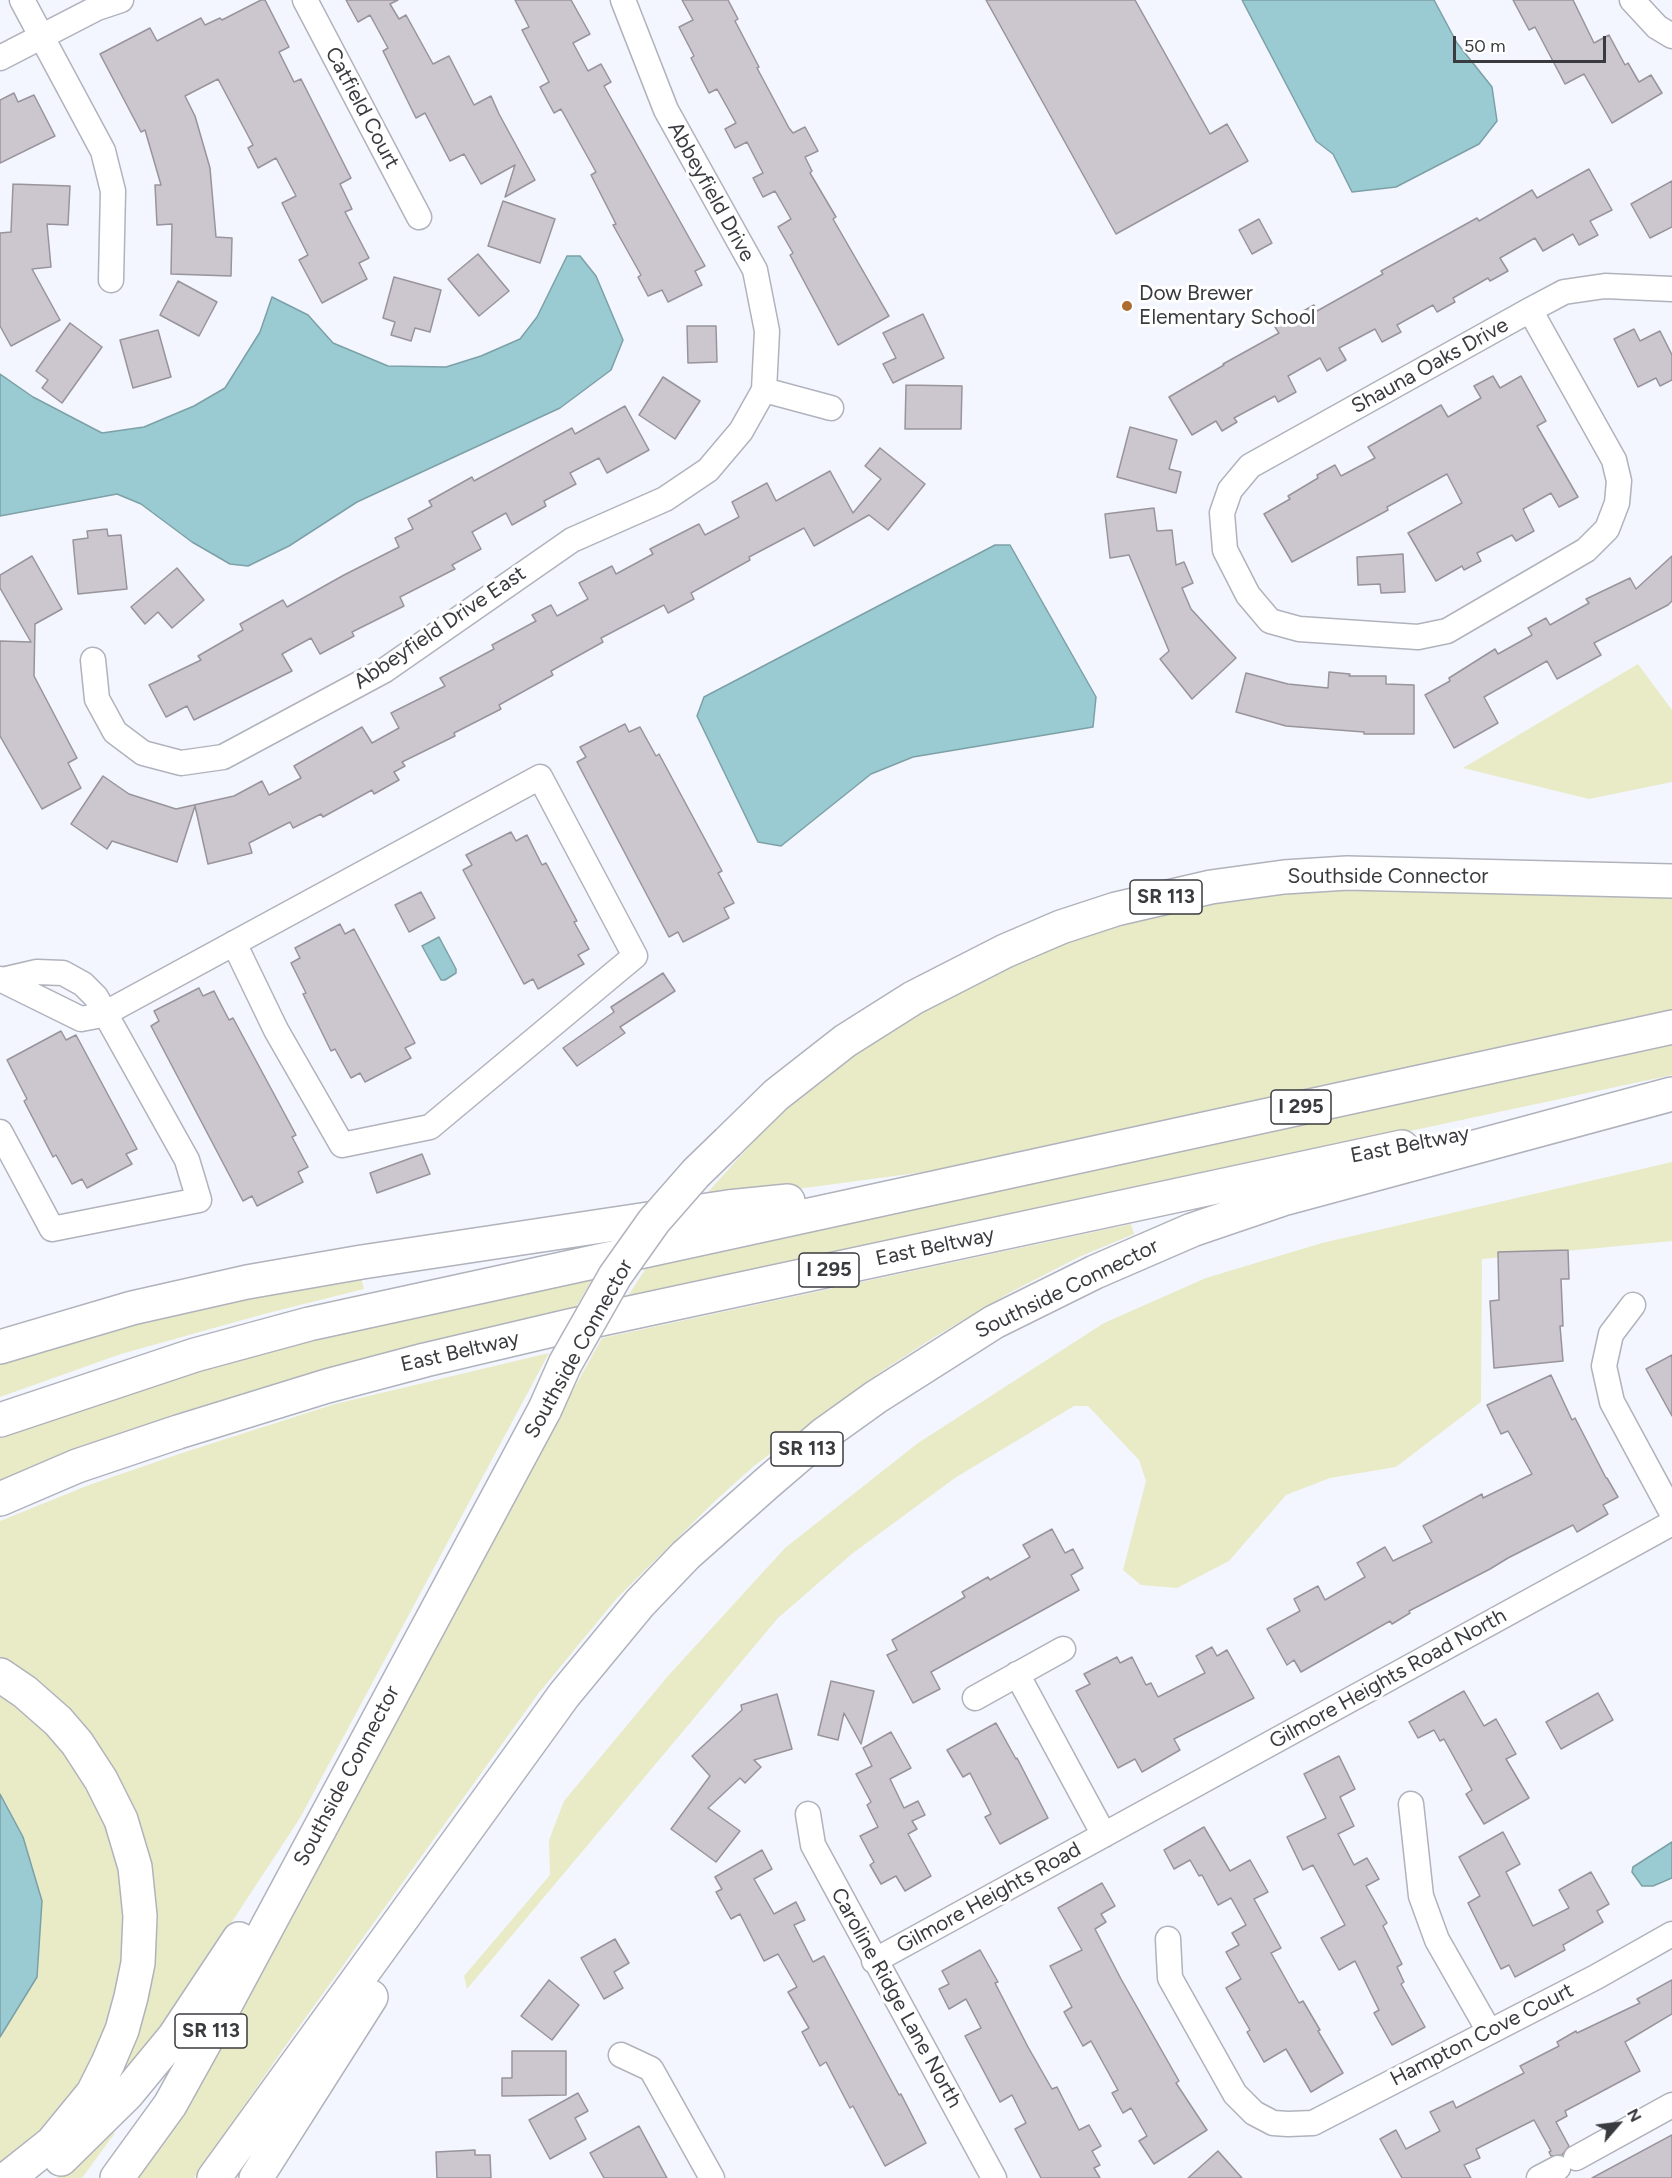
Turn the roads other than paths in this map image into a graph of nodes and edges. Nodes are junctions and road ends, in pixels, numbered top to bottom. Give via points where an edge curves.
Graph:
1 (22, 0) edge
2 (122, 0) edge
3 (305, 0) edge
4 (623, 0) edge
5 (1632, 0) edge
6 (41, 36) junction
7 (1672, 36) edge
8 (0, 58) edge
9 (419, 217) dead end
10 (111, 280) dead end
11 (1672, 289) edge
12 (1530, 310) junction
13 (764, 390) junction
14 (831, 408) dead end
15 (93, 660) dead end
16 (1672, 881) edge
17 (234, 943) junction
18 (1, 979) edge
19 (106, 1013) junction
20 (1672, 1027) edge
21 (1672, 1093) edge
22 (0, 1132) edge
23 (930, 1189) junction
24 (1633, 1305) dead end
25 (0, 1347) edge
26 (0, 1420) edge
27 (0, 1498) edge
28 (1672, 1513) edge
29 (1672, 1523) edge
30 (1063, 1649) dead end
31 (1017, 1674) junction
32 (0, 1676) edge
33 (975, 1698) dead end
34 (507, 1772) junction
35 (1411, 1804) dead end
36 (808, 1814) dead end
37 (1104, 1835) junction
38 (293, 1877) junction
39 (1672, 1934) edge
40 (1168, 1939) dead end
41 (874, 1961) junction
42 (1489, 2031) junction
43 (621, 2055) dead end
44 (1672, 2104) edge
45 (1557, 2168) edge
46 (8, 2178) edge
47 (39, 2178) edge
48 (117, 2178) edge
49 (214, 2178) edge
50 (256, 2178) edge
51 (712, 2178) edge
52 (994, 2178) edge

1 - 6 street
2 - 6 street
3 - 9 street, Catfield Court
4 - 13 street, Abbeyfield Drive via 666,110 754,270 767,331
5 - 7 street via 1657,27
6 - 8 street
6 - 10 street via 103,151 113,191
11 - 12 street, Shauna Oaks Drive via 1605,286 1564,292
12 - 12 street, Shauna Oaks Drive via 1614,460 1619,482 1608,529 1586,550 1447,631 1418,637 1299,629 1270,621 1248,595 1225,550 1222,513 1230,490 1250,466
13 - 14 street
13 - 15 street, Abbeyfield Drive East via 741,431 708,470 665,499 572,540 385,670 223,757 181,763 143,753 115,732 97,699
16 - 38 highway, Southside Connector / SR 113, bridge via 1347,873 1210,886 1061,927 913,998 845,1041 776,1095 696,1173 654,1221 615,1276
17 - 17 street via 540,777 635,956 430,1127 342,1146 276,1030
17 - 19 street
18 - 19 street via 81,1019
18 - 19 street via 37,972 63,973 83,984
19 - 22 street via 187,1160 199,1200 52,1229
20 - 23 highway, I 295
21 - 27 highway, East Beltway / I 295 via 1361,1155 425,1360 178,1432 77,1466
21 - 34 highway, Southside Connector / SR 113 via 1286,1198 1182,1234 994,1322 823,1435 686,1555 624,1621
23 - 25 highway via 728,1207 350,1264 144,1305
23 - 26 highway, I 295 via 309,1324 195,1355
24 - 28 street via 1611,1334 1604,1366 1612,1402
29 - 37 street, Gilmore Heights Road North
30 - 31 street
31 - 33 street
31 - 37 street
32 - 46 highway via 58,1721 101,1780 121,1820 135,1867 140,1916 138,1964 131,1997 122,2030 93,2093 52,2143
34 - 49 highway, Southside Connector / SR 113
34 - 50 highway via 391,1967
35 - 42 street via 1421,1896 1437,1940
36 - 41 street, Caroline Ridge Lane North via 813,1845
37 - 41 street, Gilmore Heights Road
38 - 47 highway via 247,1926 174,2037 127,2094
38 - 48 highway, Southside Connector / SR 113 via 170,2105
39 - 42 street, Hampton Cove Court
40 - 42 street, Hampton Cove Court via 1170,1978 1235,2094 1254,2113 1272,2123 1313,2123
41 - 52 street, Caroline Ridge Lane North
43 - 51 street via 651,2069
44 - 45 street

